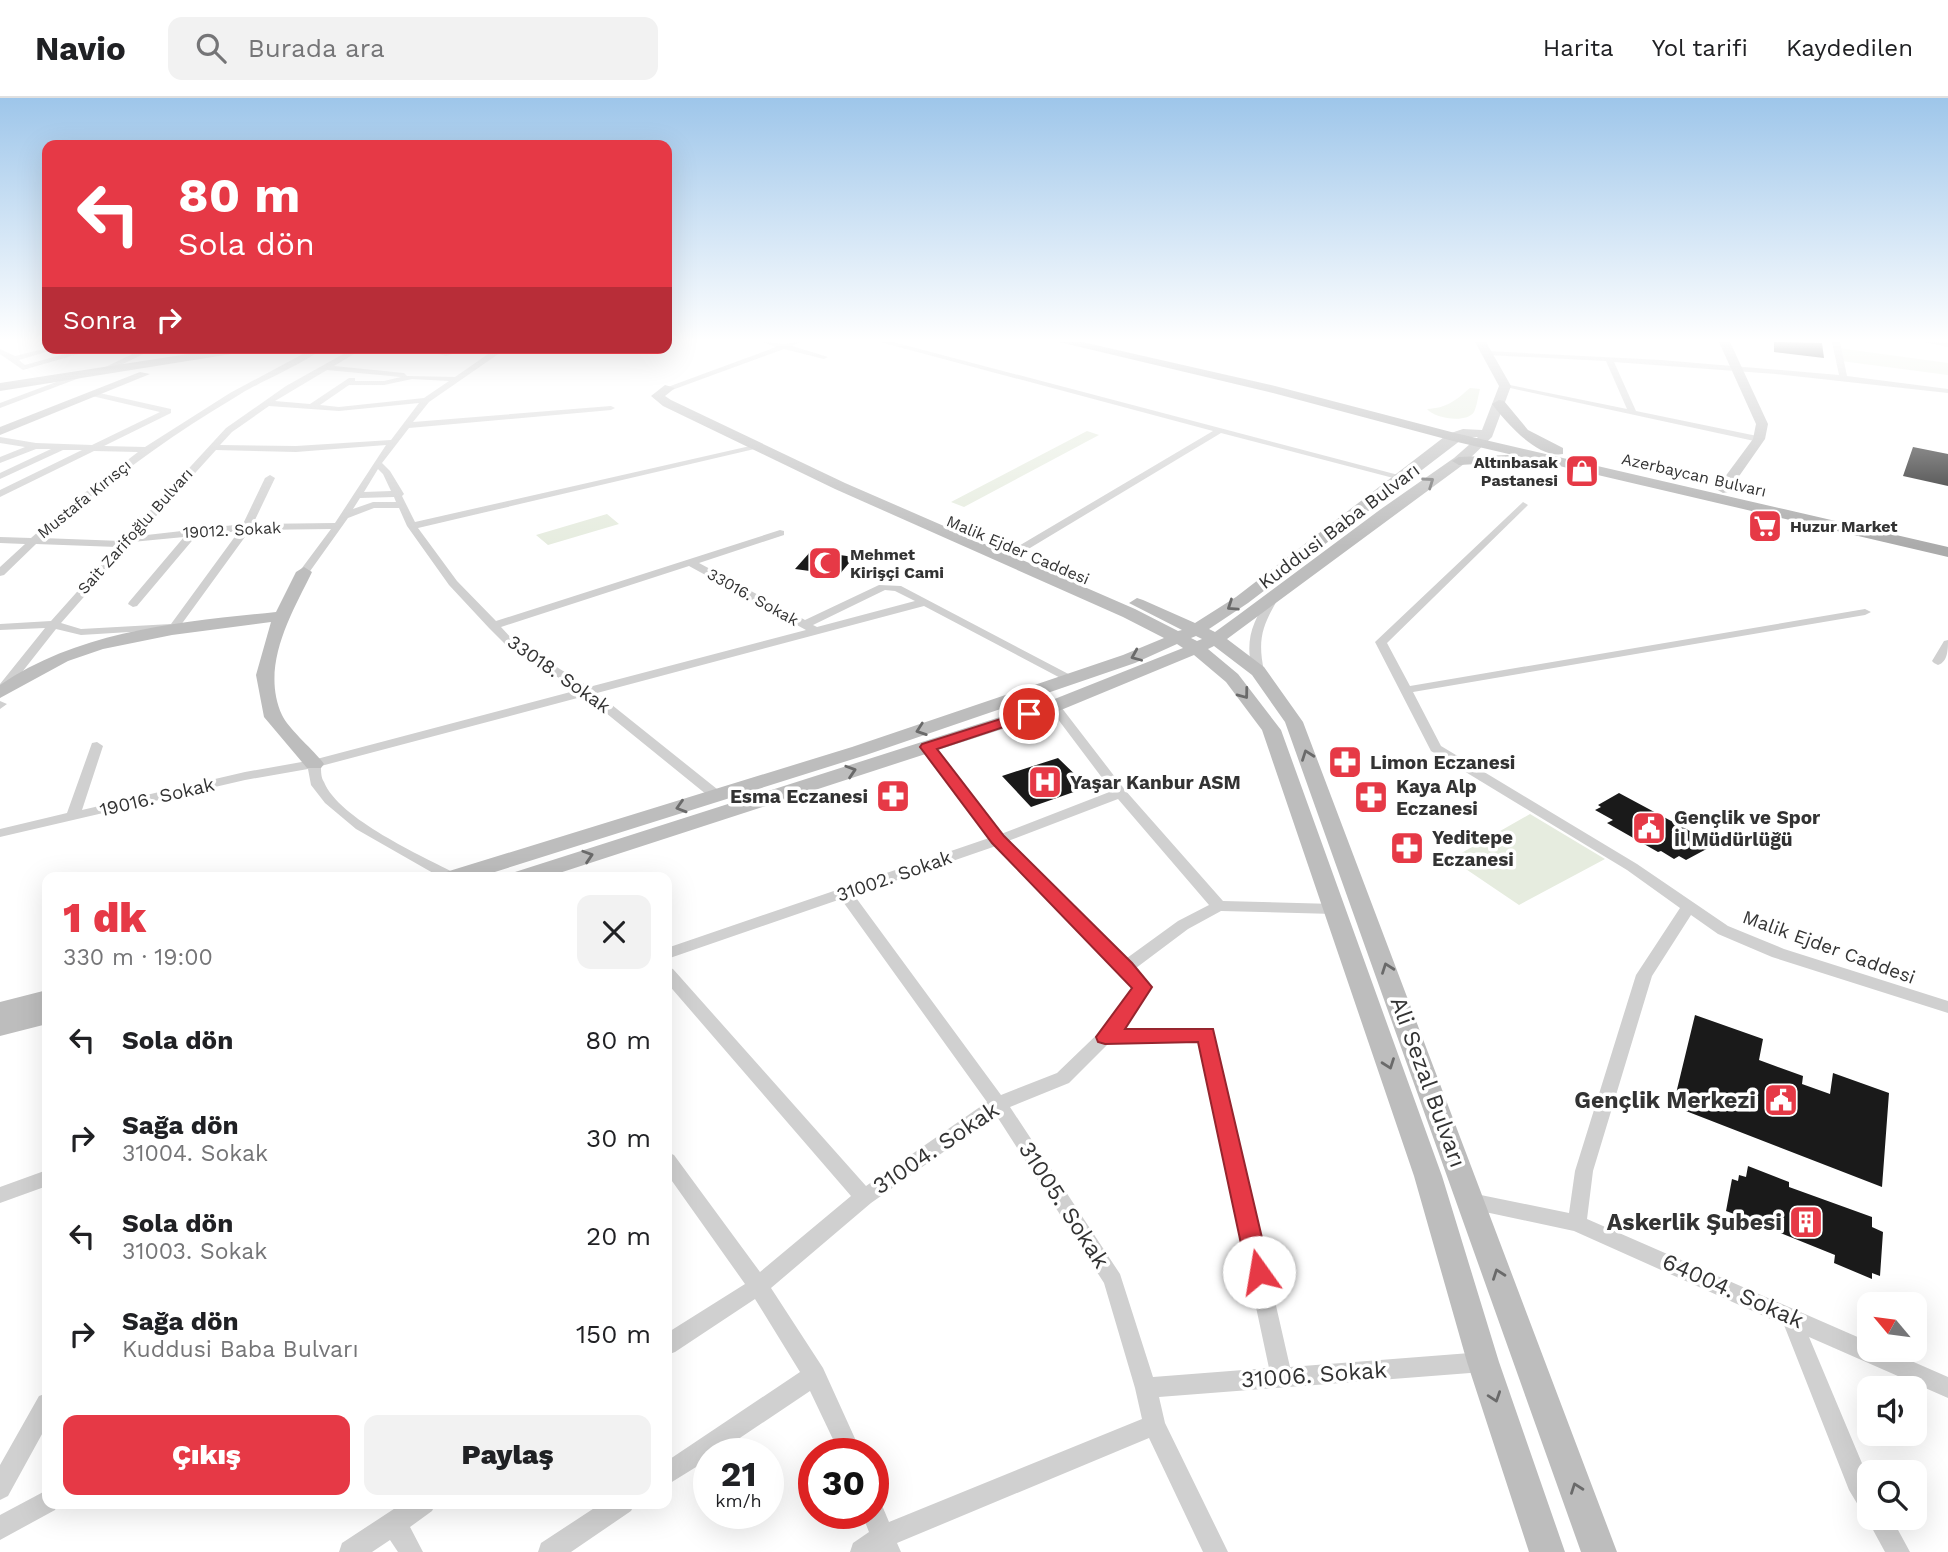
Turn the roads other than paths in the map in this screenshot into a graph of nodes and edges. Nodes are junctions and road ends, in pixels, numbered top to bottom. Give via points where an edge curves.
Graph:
1 (54, 410) edge
2 (163, 410) edge
3 (205, 410) edge
4 (258, 410) edge
5 (419, 410) edge
6 (589, 410) edge
7 (680, 410) edge
8 (1143, 410) edge
9 (1350, 410) edge
10 (1380, 410) edge
11 (1496, 410) edge
12 (1504, 410) edge
13 (1618, 410) edge
14 (1632, 410) edge
15 (1756, 410) edge
16 (1633, 413) junction
17 (409, 425) junction
18 (1220, 430) junction
19 (0, 431) edge
20 (1453, 437) junction
21 (1483, 438) junction
22 (1759, 439) junction
23 (0, 440) edge
24 (393, 442) junction
25 (36, 446) junction
26 (63, 447) junction
27 (213, 447) junction
28 (760, 447) junction
29 (94, 448) junction
30 (146, 450) junction
31 (1564, 458) junction
32 (0, 460) edge
33 (1459, 461) junction
34 (377, 463) junction
35 (815, 473) junction
36 (0, 476) edge
37 (1401, 477) junction
38 (270, 478) dead end
39 (1723, 489) junction
40 (0, 494) edge
41 (357, 495) junction
42 (400, 500) junction
43 (1523, 505) dead end
44 (340, 521) junction
45 (412, 526) junction
46 (247, 527) junction
47 (194, 531) junction
48 (780, 533) dead end
49 (0, 540) edge
50 (1948, 541) edge
51 (31, 542) junction
52 (125, 542) junction
53 (1021, 549) junction
54 (1948, 552) edge
55 (690, 562) junction
56 (304, 572) joint
57 (0, 573) edge
58 (1274, 597) junction
59 (926, 602) junction
60 (133, 604) dead end
61 (1865, 612) dead end
62 (52, 624) junction
63 (278, 624) junction
64 (804, 625) junction
65 (493, 626) junction
66 (0, 627) edge
67 (178, 627) junction
68 (816, 631) junction
69 (1197, 638) junction
70 (1948, 643) edge
71 (1938, 661) dead end
72 (1258, 671) junction
73 (1072, 679) junction
74 (1406, 690) junction
75 (587, 691) junction
76 (0, 699) edge
77 (1054, 706) junction
78 (97, 746) dead end
79 (928, 747) junction
80 (314, 764) junction
81 (1120, 793) junction
82 (717, 796) junction
83 (73, 817) junction
84 (0, 833) edge
85 (998, 840) junction
86 (443, 872) edge
87 (469, 872) edge
88 (539, 872) edge
89 (845, 894) junction
90 (1219, 906) junction
91 (1688, 908) junction
92 (1334, 909) junction
93 (672, 952) edge
94 (1126, 967) junction
95 (672, 979) edge
96 (42, 1000) edge
97 (1948, 1007) edge
98 (0, 1011) edge
99 (42, 1016) edge
100 (0, 1027) edge
101 (1105, 1037) junction
102 (998, 1104) junction
103 (672, 1167) edge
104 (42, 1180) edge
105 (0, 1195) edge
106 (864, 1197) junction
107 (1471, 1200) junction
108 (1577, 1223) junction
109 (758, 1286) junction
110 (1791, 1317) junction
111 (672, 1342) edge
112 (1483, 1362) junction
113 (816, 1375) junction
114 (1282, 1377) junction
115 (1146, 1388) junction
116 (1948, 1388) edge
117 (42, 1415) edge
118 (1154, 1425) junction
119 (844, 1438) edge
120 (672, 1471) edge
121 (1857, 1482) edge
122 (0, 1488) edge
123 (42, 1505) edge
124 (415, 1509) edge
125 (614, 1509) edge
126 (394, 1523) junction
127 (0, 1528) edge
128 (1885, 1530) edge
129 (886, 1544) edge
130 (351, 1552) edge
131 (411, 1552) edge
132 (550, 1552) edge
133 (862, 1552) edge
134 (1216, 1552) edge
135 (1547, 1552) edge
136 (1599, 1552) edge
137 (1898, 1552) edge

1 - 19 main road
2 - 29 street via 168,411
3 - 30 street, Mustafa Kırısçı
4 - 27 street, Sait Zarifoğlu Bulvarı
5 - 17 street
6 - 17 street
7 - 28 main road, Malik Ejder Caddesi
8 - 18 street
9 - 20 main road
10 - 21 main road
11 - 21 main road
12 - 31 main road via 1523,433
13 - 16 street
14 - 16 street
15 - 22 main road via 1762,424
16 - 22 street
17 - 24 street
18 - 37 street
18 - 53 street
20 - 21 main road via 1463,433
20 - 37 main road, Kuddusi Baba Bulvarı
21 - 31 main road
21 - 33 main road, Kuddusi Baba Bulvarı
22 - 39 main road
23 - 25 street
24 - 27 street via 296,449
24 - 34 street
25 - 26 street
25 - 32 street
26 - 29 street
26 - 36 street
27 - 52 street, Sait Zarifoğlu Bulvarı
28 - 35 main road, Malik Ejder Caddesi
28 - 45 street
29 - 30 street
29 - 40 street
30 - 51 street, Mustafa Kırısçı
31 - 33 main road
31 - 39 main road
31 - 54 main road, Azerbaycan Bulvarı
58 -> 33 main road, Kuddusi Baba Bulvarı
34 - 41 street
34 - 42 street, 33018. Sokak
35 - 53 main road, Malik Ejder Caddesi via 855,482
35 - 69 main road, Malik Ejder Caddesi
37 -> 69 main road, Kuddusi Baba Bulvarı
38 - 46 street
39 - 50 main road
41 - 42 street
41 - 44 street
42 - 44 street, 19012. Sokak via 373,505
42 - 45 street, 33018. Sokak
43 - 74 street, Malik Ejder Caddesi via 1381,642
44 - 46 street, 19012. Sokak
44 - 56 street
45 - 65 street, 33018. Sokak via 453,583
46 - 47 street, 19012. Sokak
46 - 67 street
47 - 52 street, 19012. Sokak
47 - 60 street
48 - 55 street
49 - 51 street, 19012. Sokak
51 - 52 street, 19012. Sokak
51 - 57 street, Mustafa Kırısçı
52 - 62 street, Sait Zarifoğlu Bulvarı
53 - 69 main road, Malik Ejder Caddesi
55 - 64 street, 33016. Sokak
55 - 65 street
56 - 63 main road
58 - 69 main road, Kuddusi Baba Bulvarı
58 - 72 street via 1254,632
59 - 64 street via 897,588 883,587
59 - 68 street, 19016. Sokak
59 - 73 street
61 - 74 street
62 - 66 street
62 - 67 street via 81,632
62 - 76 street, Sait Zarifoğlu Bulvarı
63 - 67 main road
63 - 76 main road via 141,646 91,659
63 - 80 main road via 265,675 273,717
64 - 68 street, 33016. Sokak
65 - 75 street, 33018. Sokak via 509,642
67 - 76 main road via 42,666 16,679
68 - 75 street, 19016. Sokak
69 - 72 main road, Ali Sezal Bulvarı
69 -> 73 main road, Kuddusi Baba Bulvarı
69 - 77 main road, Kuddusi Baba Bulvarı via 1129,677
69 -> 92 main road, Ali Sezal Bulvarı via 1271,730
70 - 71 street
107 -> 72 main road, Ali Sezal Bulvarı via 1294,722
73 -> 82 main road, Kuddusi Baba Bulvarı
74 - 91 street, Malik Ejder Caddesi via 1436,748 1632,867
75 - 80 street, 19016. Sokak
75 - 82 street, 33018. Sokak
77 - 79 main road, Kuddusi Baba Bulvarı
77 - 81 street
78 - 83 street
79 - 85 street
88 -> 79 main road, Kuddusi Baba Bulvarı
80 - 83 street, 19016. Sokak
80 - 86 street via 317,784 350,818
81 - 85 street, 31002. Sokak
81 - 90 street
82 -> 87 main road, Kuddusi Baba Bulvarı
83 - 84 street, 19016. Sokak
85 - 89 street, 31002. Sokak
85 - 94 street
89 - 93 street, 31002. Sokak
89 - 102 street, 31005. Sokak
90 - 92 street
90 - 94 street via 1183,925
91 - 97 street, Malik Ejder Caddesi via 1723,930 1778,953
91 - 108 street via 1644,975 1584,1171
92 -> 112 main road, Ali Sezal Bulvarı via 1429,1176
94 - 101 street, 31004. Sokak via 1142,987
95 - 106 street
96 - 98 main road
99 - 100 main road
101 - 102 street, 31004. Sokak via 1063,1078
101 - 114 street via 1206,1034
102 - 106 street, 31004. Sokak
102 - 115 street, 31005. Sokak via 1113,1280
103 - 109 street
104 - 105 street
106 - 109 street, 31004. Sokak
107 - 108 street, 64004. Sokak
136 -> 107 main road, Ali Sezal Bulvarı
108 - 110 street, 64004. Sokak
109 - 111 street, 31004. Sokak
109 - 113 street
110 - 116 street, 64004. Sokak
110 - 121 street
112 - 114 street, 31006. Sokak
112 -> 135 main road, Ali Sezal Bulvarı
113 - 119 street
113 - 120 street
114 - 115 street, 31006. Sokak
115 - 118 street, 31005. Sokak
117 - 122 street
118 - 129 street
118 - 134 street, 31005. Sokak
123 - 127 street
124 - 126 street
125 - 132 street
126 - 130 street
126 - 131 street
128 - 137 street
129 - 133 street

